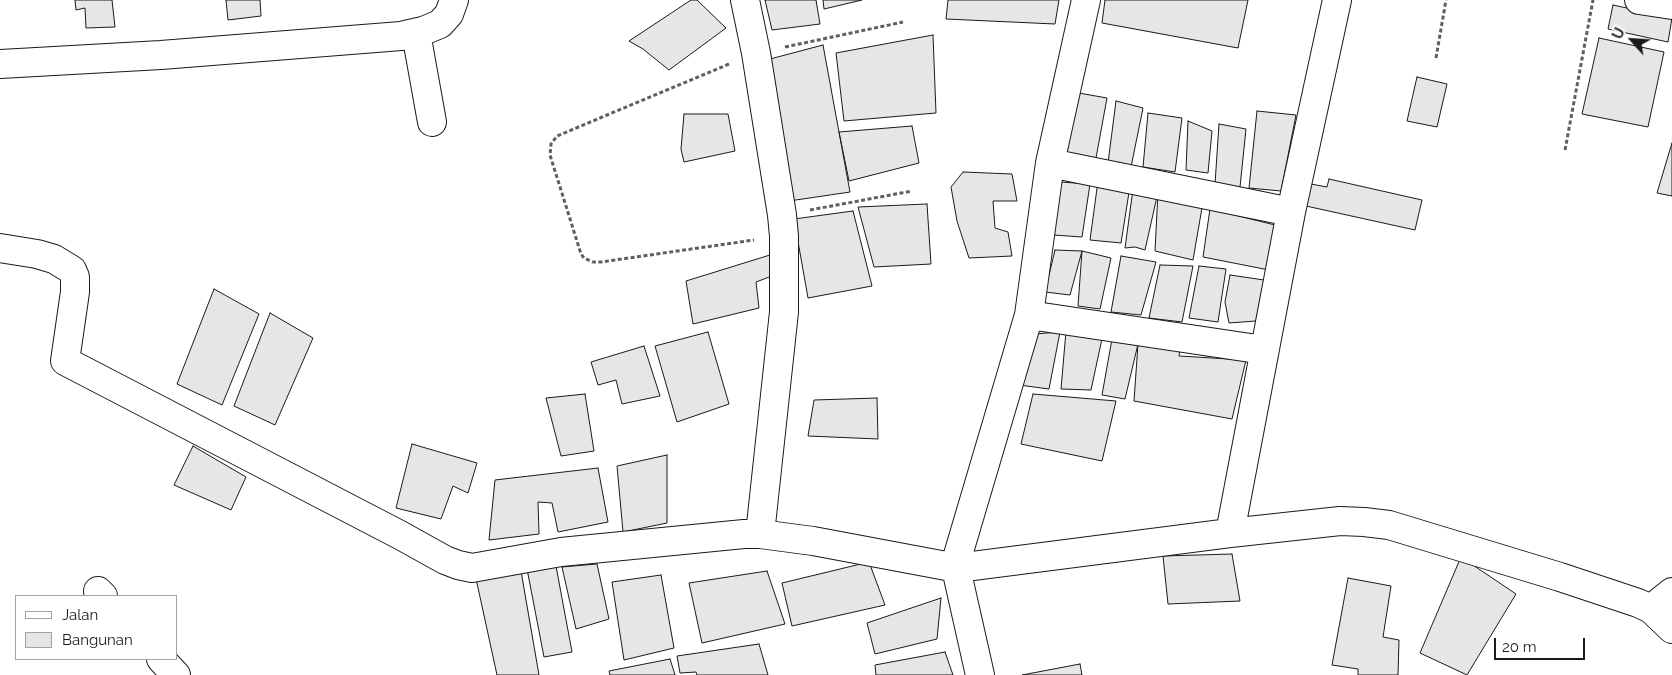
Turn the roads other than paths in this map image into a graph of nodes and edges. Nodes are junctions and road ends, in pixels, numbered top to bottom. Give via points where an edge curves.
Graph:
1 (454, 0) edge
2 (745, 0) edge
3 (1086, 0) edge
4 (1337, 0) edge
5 (1639, 0) edge
6 (1672, 5) edge
7 (416, 32) junction
8 (0, 64) edge
9 (432, 122) dead end
10 (1050, 163) junction
11 (1291, 212) junction
12 (0, 248) edge
13 (1030, 315) junction
14 (1264, 350) junction
15 (1230, 533) junction
16 (760, 534) junction
17 (956, 568) junction
18 (1672, 592) edge
19 (1651, 609) junction
20 (1672, 629) edge
21 (162, 660) edge
22 (176, 675) edge
23 (980, 675) edge

1 - 7 street via 450,14 440,24
2 - 16 street via 783,225 784,312
3 - 10 street
4 - 11 street
5 - 6 street
7 - 8 street via 401,36 161,56
7 - 9 street
10 - 11 street
10 - 13 street
11 - 14 street
12 - 16 street via 54,259 72,270 76,281 65,361 445,560 472,568 561,552
13 - 14 street
13 - 17 street
14 - 15 street
15 - 17 street
15 - 19 street via 1340,521 1389,525 1560,577
16 - 17 street
17 - 23 street
18 - 19 street
19 - 20 street
21 - 22 street

